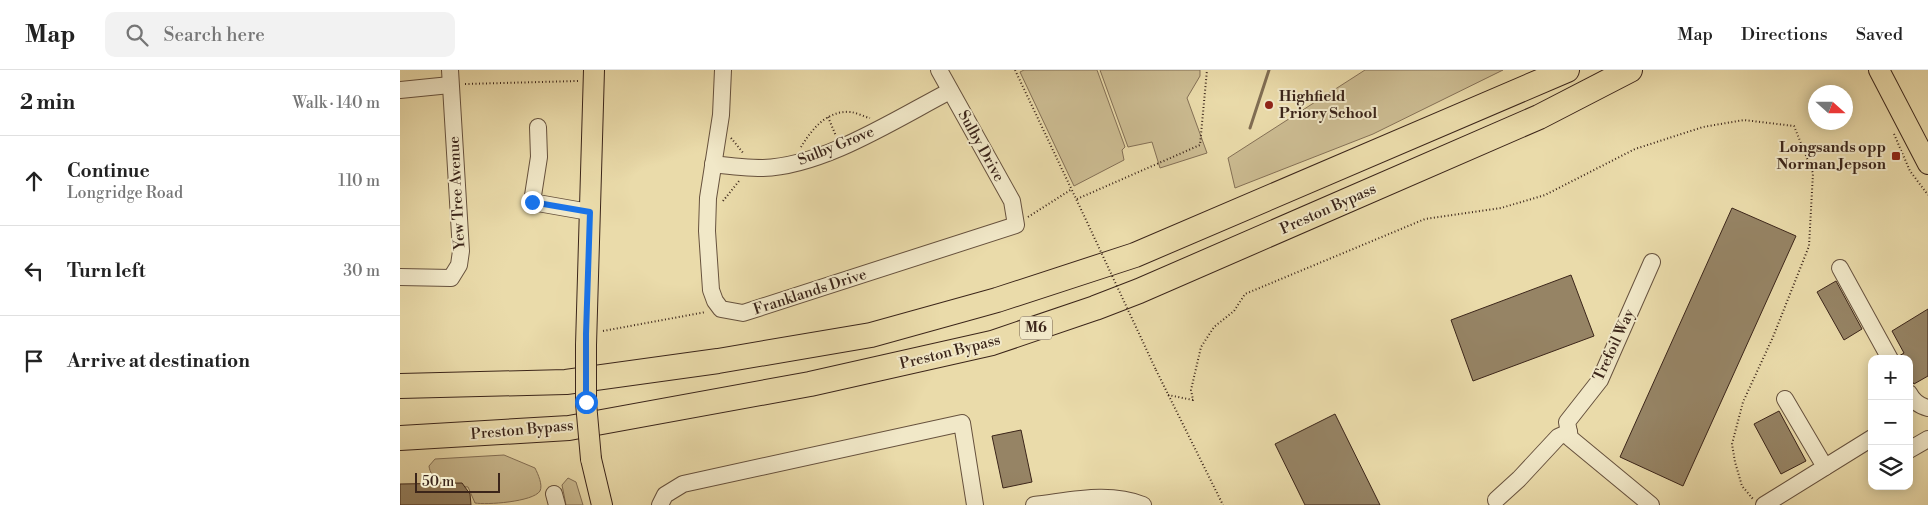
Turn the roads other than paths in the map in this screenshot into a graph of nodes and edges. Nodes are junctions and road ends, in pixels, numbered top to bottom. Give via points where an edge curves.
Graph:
1 (723, 70) edge
2 (939, 70) edge
3 (1567, 70) edge
4 (1630, 70) edge
5 (1650, 70) edge
6 (1880, 70) edge
7 (594, 75) edge
8 (450, 77) edge
9 (400, 90) edge
10 (950, 92) junction
11 (1539, 117) junction
12 (538, 127) dead end
13 (713, 164) junction
14 (1928, 164) edge
15 (590, 212) junction
16 (1016, 225) joint
17 (1652, 262) dead end
18 (1840, 268) dead end
19 (400, 277) edge
20 (1888, 355) edge
21 (400, 386) edge
22 (1785, 399) dead end
23 (1569, 432) junction
24 (400, 438) edge
25 (1928, 439) edge
26 (1868, 440) edge
27 (1913, 448) edge
28 (1824, 467) junction
29 (1496, 500) dead end
30 (602, 505) edge
31 (660, 505) edge
32 (975, 505) edge
33 (1034, 505) edge
34 (1143, 505) edge
35 (1651, 505) edge
36 (1764, 505) edge

1 - 13 street via 721,115
2 - 10 street, Sulby Drive
3 - 21 highway, M6 via 1134,255 998,300 871,334 718,361 566,382
4 - 11 highway, Preston Bypass / M6
5 - 11 highway, M6
6 - 14 main road
7 - 15 main road
8 - 9 street
8 - 19 street, Yew Tree Avenue via 461,251 459,266 451,278
10 - 13 street, Sulby Grove via 841,147 788,165 763,168
10 - 16 street, Sulby Drive via 1012,201
11 - 24 highway, Preston Bypass / M6 via 1139,291 992,342 810,384 569,428
12 - 15 street via 539,157 532,202
13 - 16 street, Franklands Drive via 708,204 711,290 721,309 743,314
15 - 30 main road, bridge via 586,402 590,459
17 - 23 street, Trefoil Way via 1600,380 1567,422
18 - 20 street
22 - 28 street
23 - 29 street via 1558,437
23 - 35 street via 1570,438
25 - 27 street
26 - 28 street
28 - 36 street
31 - 32 street via 665,495 683,484 962,423
33 - 34 street via 1107,496

